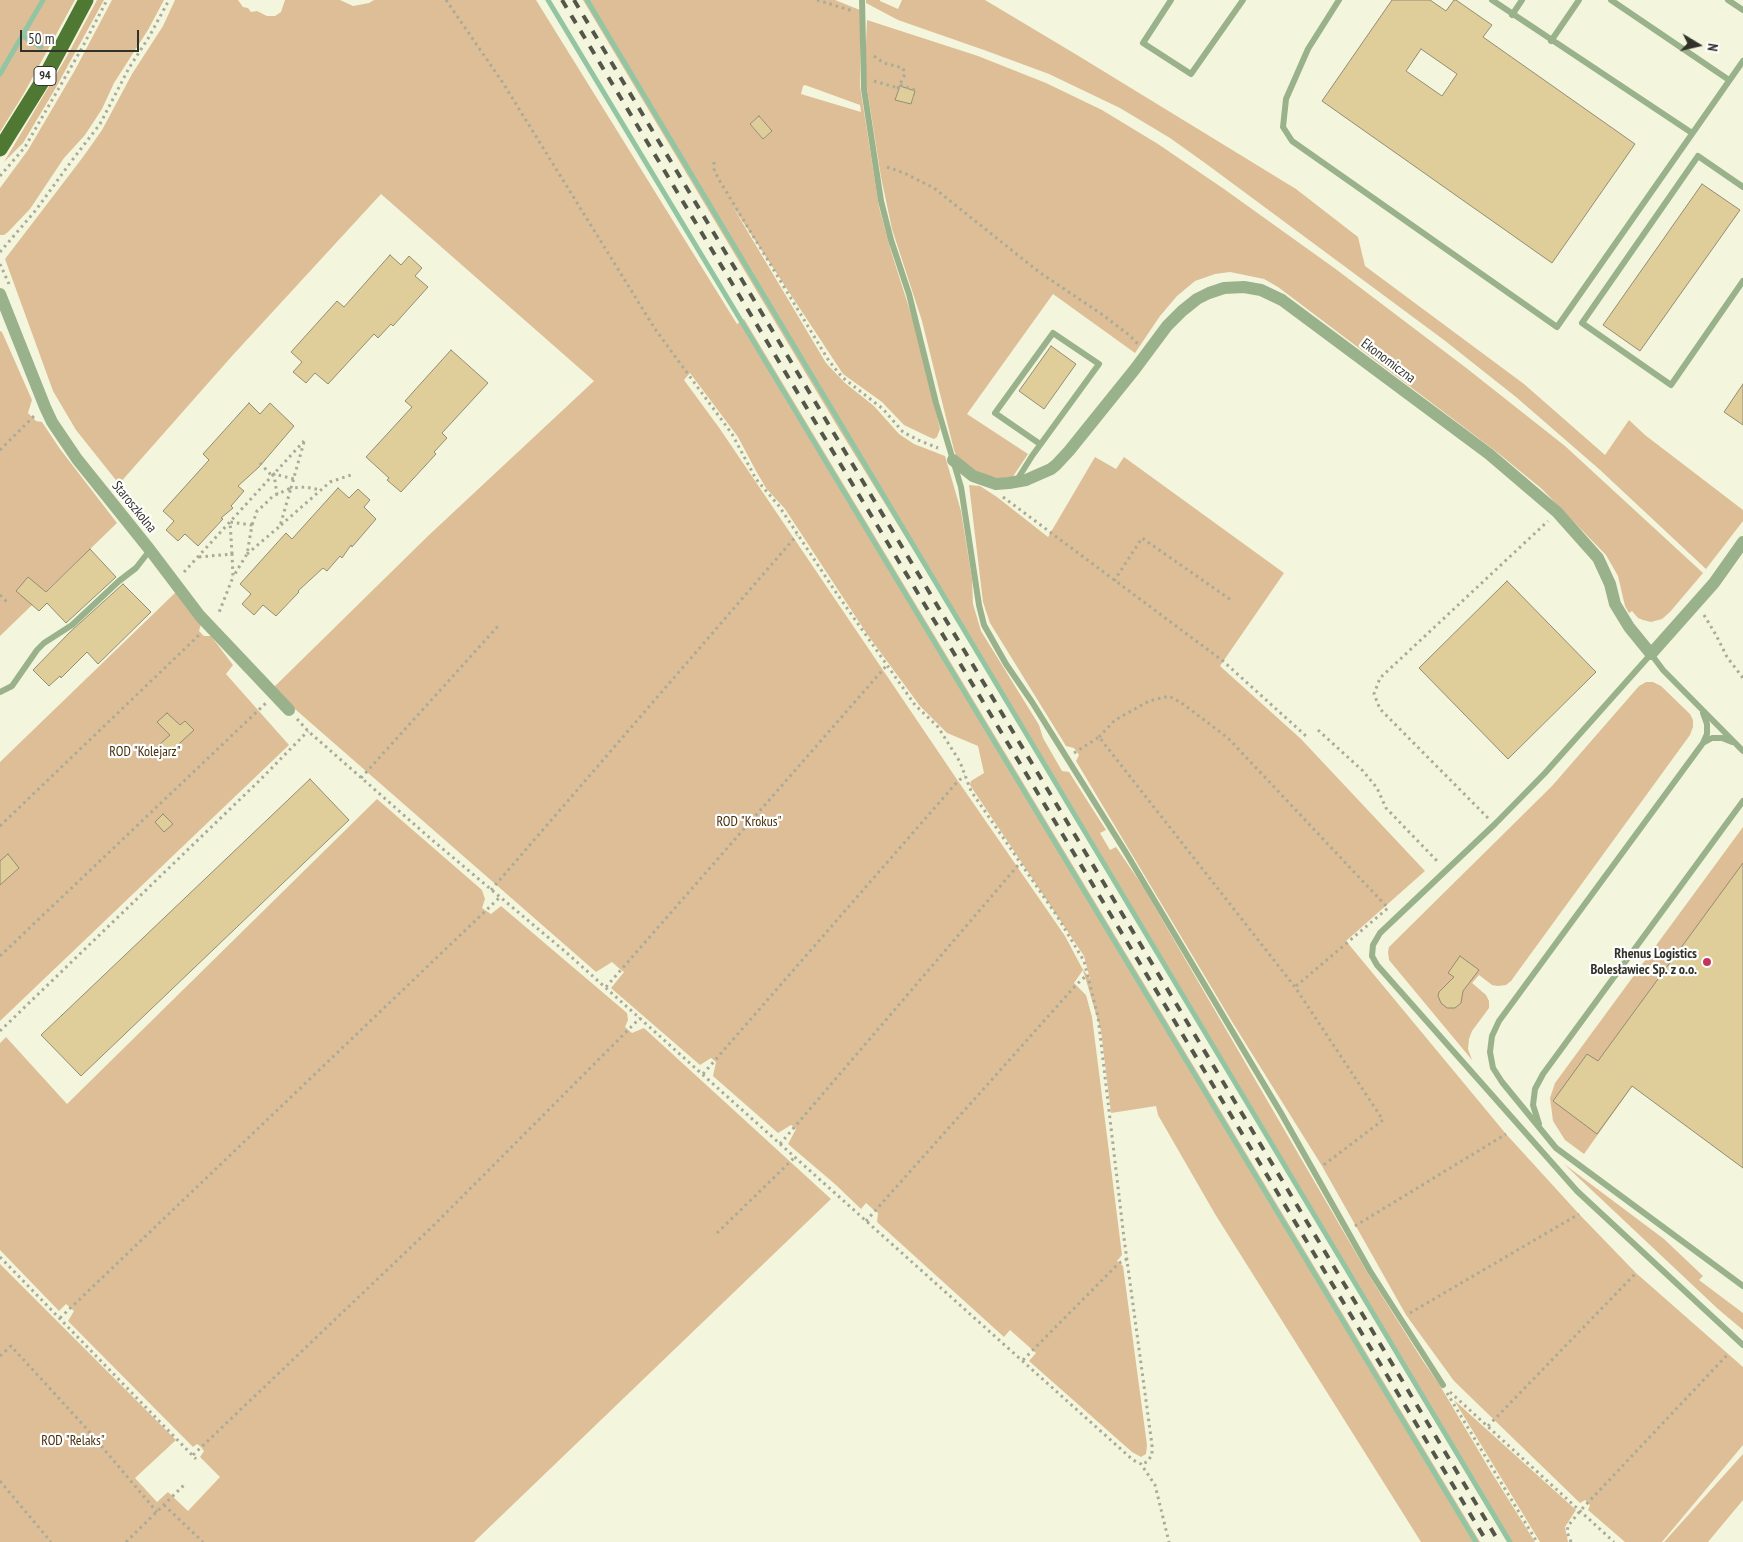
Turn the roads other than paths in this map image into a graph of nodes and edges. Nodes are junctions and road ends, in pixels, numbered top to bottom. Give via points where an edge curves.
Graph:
1 (86, 0) edge
2 (862, 0) edge
3 (1171, 0) edge
4 (1243, 0) edge
5 (1339, 0) edge
6 (1492, 0) edge
7 (1522, 0) edge
8 (1579, 0) edge
9 (1611, 0) edge
10 (1728, 0) edge
11 (1743, 10) edge
12 (1512, 15) junction
13 (1551, 41) junction
14 (1743, 61) edge
15 (1730, 80) junction
16 (1692, 133) junction
17 (0, 149) edge
18 (1743, 187) edge
19 (1743, 281) edge
20 (6, 292) edge
21 (1040, 444) junction
22 (952, 456) junction
23 (1017, 482) junction
24 (1743, 542) edge
25 (150, 550) junction
26 (1651, 654) junction
27 (0, 692) edge
28 (1699, 707) junction
29 (289, 710) road end
30 (1703, 743) junction
31 (1741, 749) edge
32 (1743, 801) edge
33 (1545, 1135) junction
34 (1743, 1286) edge
35 (1743, 1344) edge
36 (1443, 1385) road end

1 - 17 main road, 94
2 - 22 lane via 863,82 881,200
3 - 4 lane via 1143,43 1191,74
5 - 16 lane via 1308,49 1286,99 1283,127 1292,141 1557,327
6 - 12 lane
7 - 12 lane
8 - 13 lane
9 - 15 lane
10 - 11 lane
12 - 13 lane
13 - 16 lane
14 - 15 lane
15 - 16 lane
18 - 19 lane via 1698,156 1582,323 1671,385
20 - 25 street, Staroszkolna via 52,422 77,459
21 - 21 lane via 1099,364 1053,333 995,413
21 - 23 lane
22 - 23 street, Ekonomiczna via 967,472 990,482
22 - 36 lane via 961,487 984,625 1125,851 1370,1271
23 - 26 street, Ekonomiczna via 1056,465 1167,326 1197,299 1224,288 1244,286 1261,290 1282,300 1489,454 1557,512 1598,558 1615,604
24 - 26 street via 1714,583
25 - 27 lane via 136,568 72,625 44,643 15,682
25 - 29 street, Staroszkolna via 209,626
26 - 28 lane via 1662,670
26 - 35 lane via 1545,773 1380,933 1373,945 1372,956 1577,1191
28 - 30 lane via 1707,724
28 - 31 lane
30 - 31 lane via 1712,738 1722,738
30 - 33 lane via 1499,1021 1492,1036 1493,1068
32 - 33 lane via 1543,1074 1535,1089 1534,1105 1537,1121
33 - 34 lane via 1556,1148

